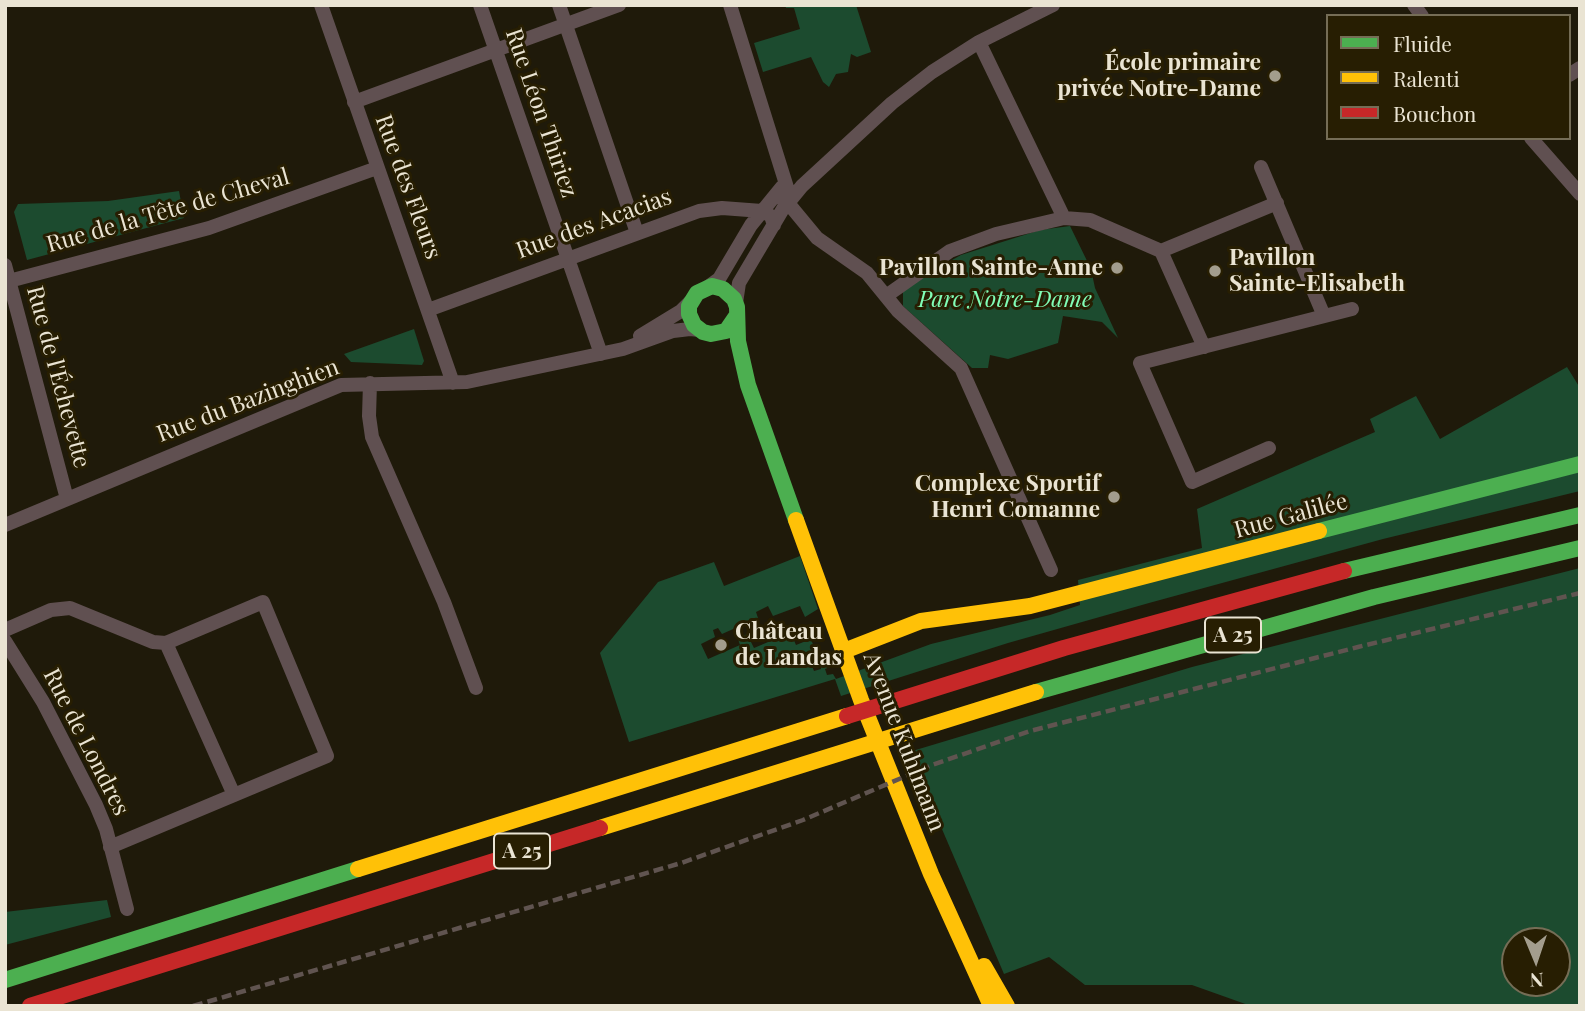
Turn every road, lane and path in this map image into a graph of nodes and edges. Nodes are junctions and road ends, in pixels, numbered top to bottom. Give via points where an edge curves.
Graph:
1 (320, 5) edge
2 (480, 5) edge
3 (559, 5) edge
4 (619, 5) edge
5 (730, 5) edge
6 (1053, 5) edge
7 (566, 24) junction
8 (979, 42) junction
9 (495, 50) junction
10 (354, 102) junction
11 (1533, 140) edge
12 (1261, 167) dead end
13 (377, 168) junction
14 (1580, 194) edge
15 (782, 199) junction
16 (1277, 203) junction
17 (762, 211) junction
18 (1063, 218) junction
19 (774, 225) junction
20 (637, 233) junction
21 (1161, 251) junction
22 (568, 259) junction
23 (5, 265) edge
24 (9, 281) junction
25 (708, 287) junction
26 (887, 296) junction
27 (690, 302) junction
28 (736, 309) junction
29 (1352, 309) dead end
30 (428, 310) junction
31 (1324, 316) junction
32 (705, 332) junction
33 (1204, 346) junction
34 (601, 354) junction
35 (370, 383) junction
36 (453, 383) junction
37 (748, 385) junction
38 (1269, 448) dead end
39 (1580, 464) edge
40 (67, 499) junction
41 (1580, 515) edge
42 (5, 525) edge
43 (1580, 548) edge
44 (1051, 570) dead end
45 (5, 630) edge
46 (5, 641) edge
47 (166, 643) junction
48 (846, 657) junction
49 (476, 688) dead end
50 (234, 795) junction
51 (110, 847) junction
52 (127, 909) dead end
53 (951, 915) junction
54 (90, 948) junction
55 (5, 963) edge
56 (5, 980) edge
57 (30, 1006) edge
58 (991, 1006) edge
59 (1007, 1006) edge

1 - 10 street, Rue des Fleurs
2 - 9 street, Rue Léon Thiriez
3 - 7 street
4 - 7 street
5 - 15 street via 790,192
6 - 8 street
7 - 9 street
7 - 20 street
8 - 15 street via 892,103
8 - 18 street
9 - 10 street
9 - 22 street, Rue Léon Thiriez
10 - 13 street, Rue des Fleurs
11 - 14 street
12 - 16 street
13 - 24 street, Rue de la Tête de Cheval via 209,228
13 - 30 street, Rue des Fleurs
15 - 17 street
15 - 19 street
15 - 26 street via 817,238 860,267
16 - 21 street
16 - 31 street
17 - 19 street via 771,216
17 - 20 street, Rue des Acacias via 707,209
17 - 25 street via 719,279
18 - 21 street via 1097,223
18 - 26 street via 950,251
19 - 28 street via 739,283
20 - 22 street, Rue des Acacias
21 - 33 street
22 - 30 street, Rue des Acacias
22 - 34 street, Rue Léon Thiriez
23 - 24 street, Rue de l'Échevette
24 - 40 street, Rue de l'Échevette
25 - 27 main road
25 - 28 main road via 727,290
26 - 44 street via 961,368
27 - 32 main road via 690,318
27 - 34 street, Rue du Bazinghien via 642,335
28 - 32 main road via 726,331
28 - 37 main road, Avenue Kuhlmann via 737,341
29 - 31 street
30 - 36 street, Rue des Fleurs
31 - 33 street
32 - 34 street, Rue du Bazinghien via 690,328 673,331
32 - 37 main road, Avenue Kuhlmann via 730,349
33 - 38 street via 1140,363 1192,482
34 - 36 street, Rue du Bazinghien
35 - 36 street, Rue du Bazinghien
35 - 40 street, Rue du Bazinghien via 323,391
35 - 49 street via 372,437
37 - 48 main road, Avenue Kuhlmann
39 - 48 main road, Rue Galilée
40 - 42 street, Rue du Bazinghien
41 - 54 main road, A 25 via 1252,594 1051,651
43 - 57 main road, A 25 via 1423,584 1047,688
45 - 47 street via 51,610 70,608 153,642
46 - 51 street, Rue de Londres via 43,702 96,805
47 - 50 street
47 - 50 street via 263,602 327,756
48 - 53 main road, Avenue Kuhlmann
50 - 51 street
51 - 52 street, Rue de Londres
53 - 58 main road, Avenue Kuhlmann
53 - 59 main road, Avenue Kuhlmann
54 - 55 main road
54 - 56 main road

